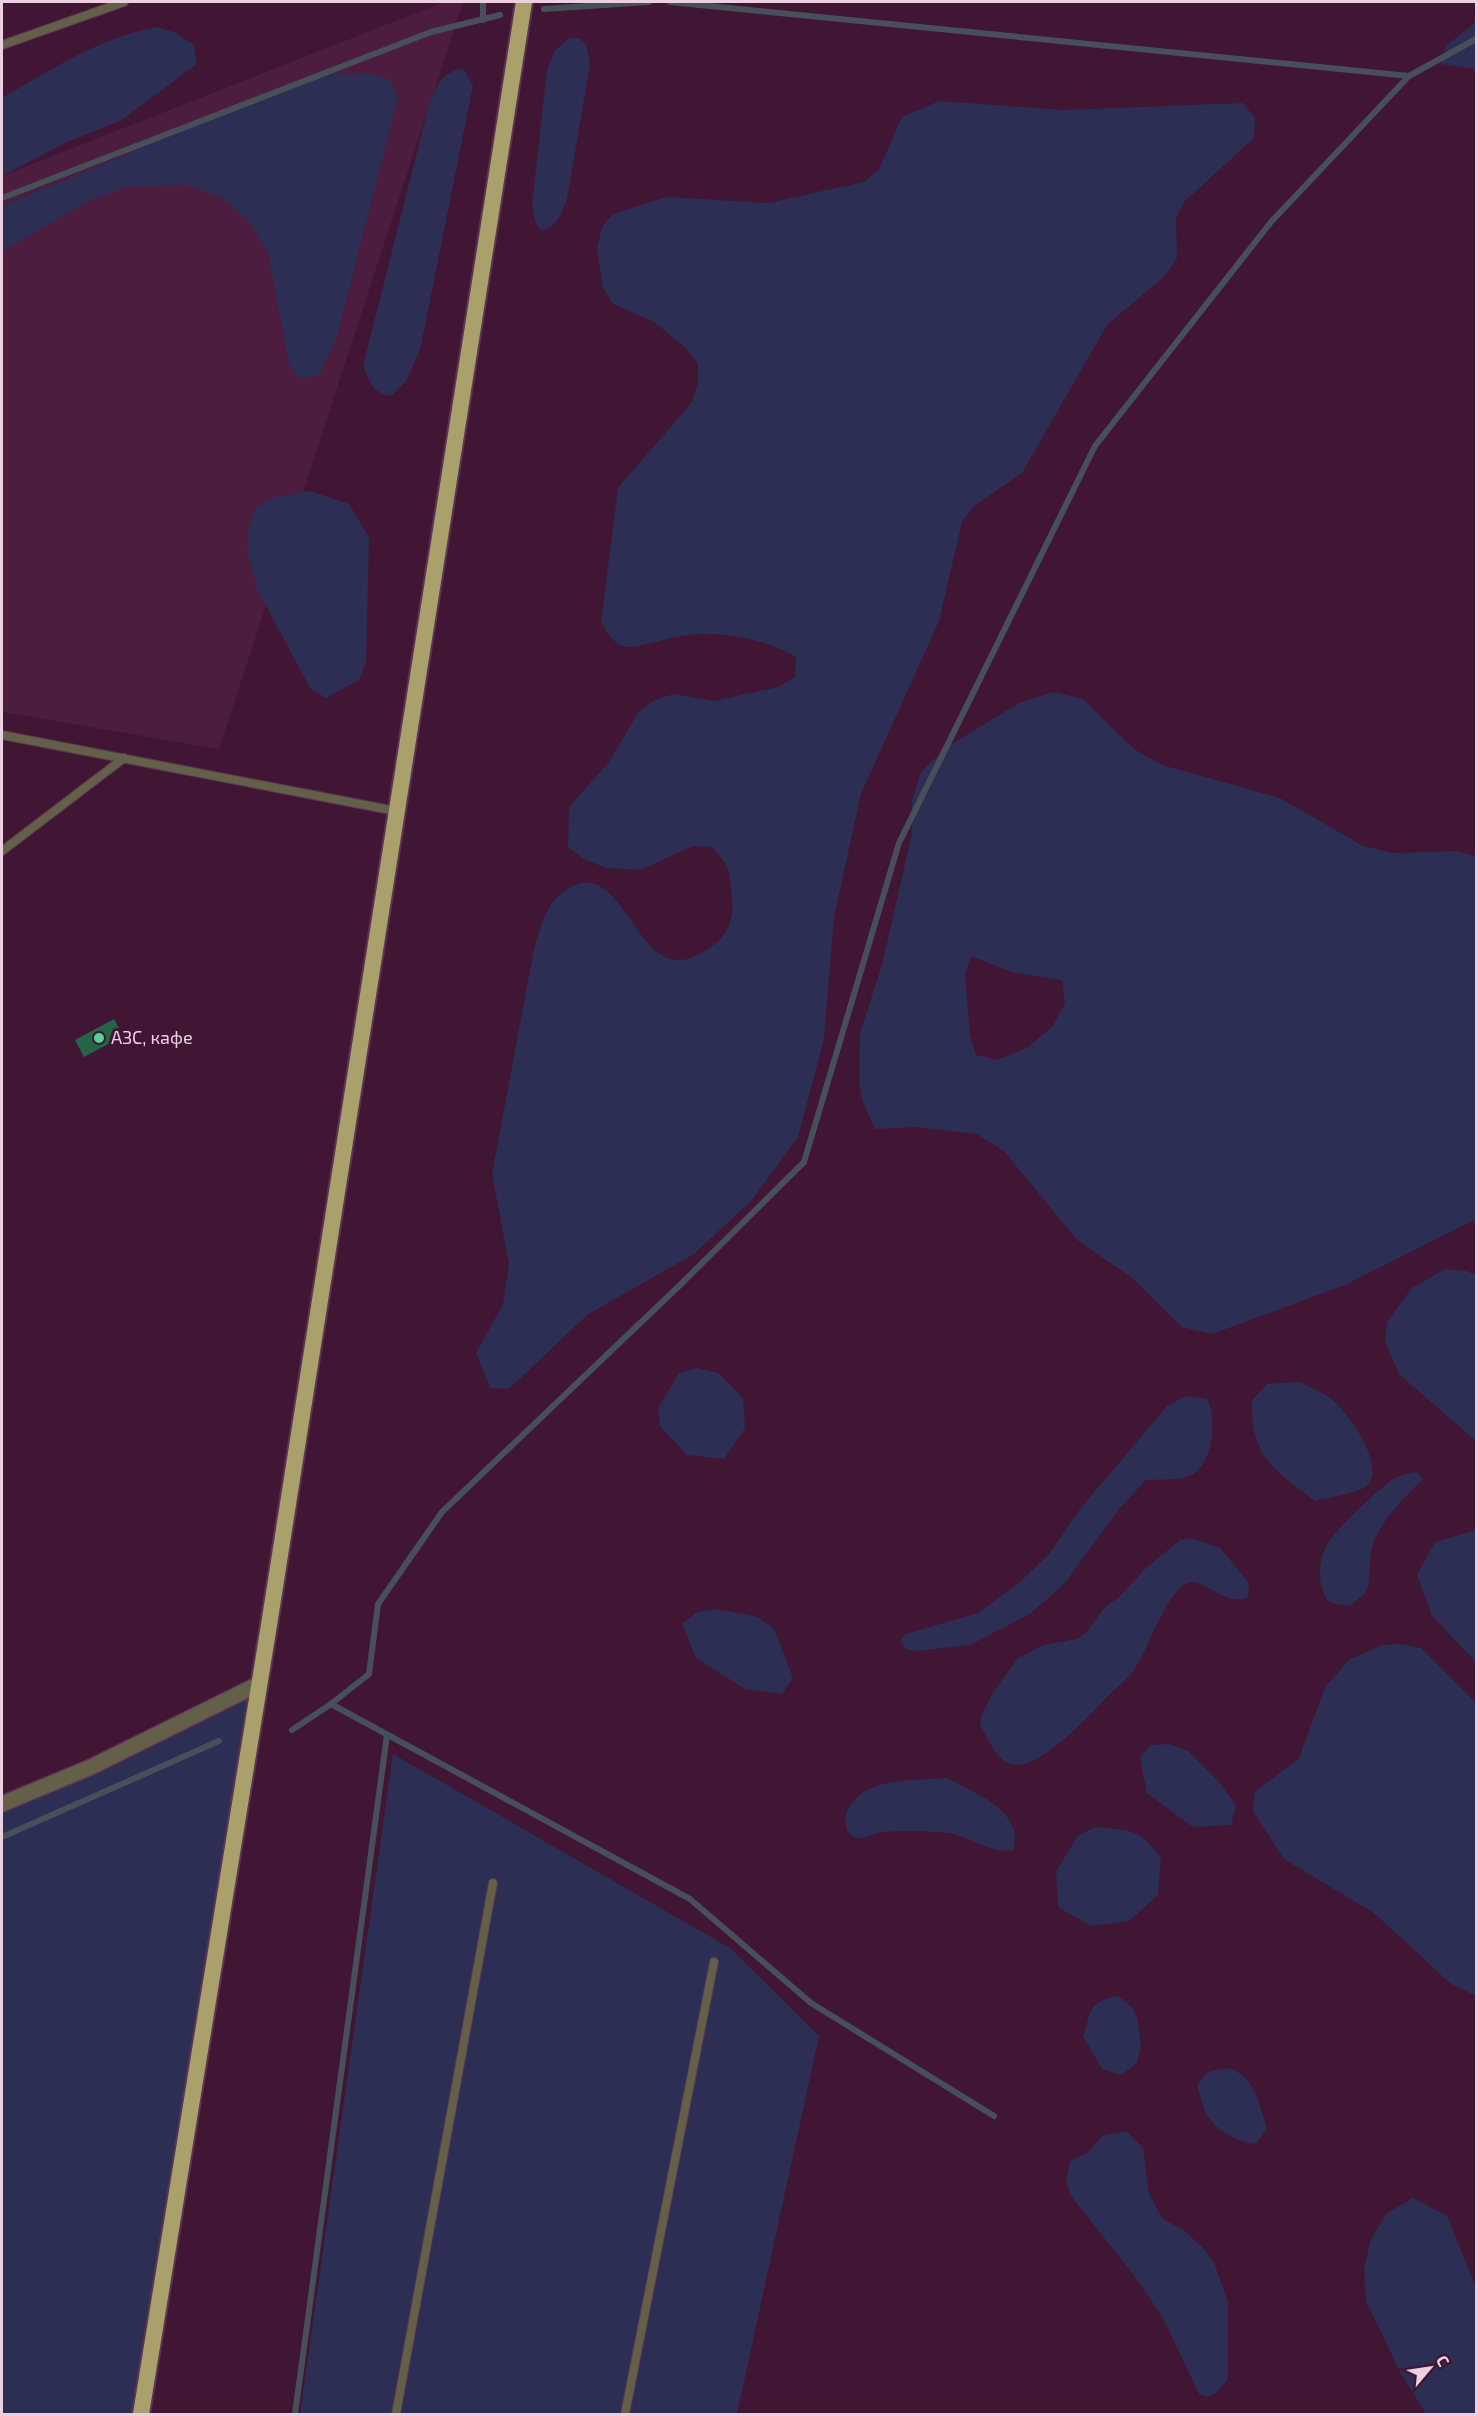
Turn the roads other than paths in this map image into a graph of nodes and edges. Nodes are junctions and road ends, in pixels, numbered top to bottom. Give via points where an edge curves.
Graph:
1 (124, 2) edge
2 (524, 2) edge
3 (2, 45) edge
4 (2, 735) edge
5 (124, 758) junction
6 (398, 812) junction
7 (2, 851) edge
8 (259, 1684) junction
9 (2, 1804) edge
10 (493, 1883) dead end
11 (714, 1962) dead end
12 (141, 2415) edge
13 (396, 2415) edge
14 (625, 2415) edge

1 - 3 lane
2 - 6 highway
4 - 5 lane
5 - 6 lane
5 - 7 lane
6 - 8 highway
8 - 9 street via 91,1767
8 - 12 highway
10 - 13 lane
11 - 14 lane

